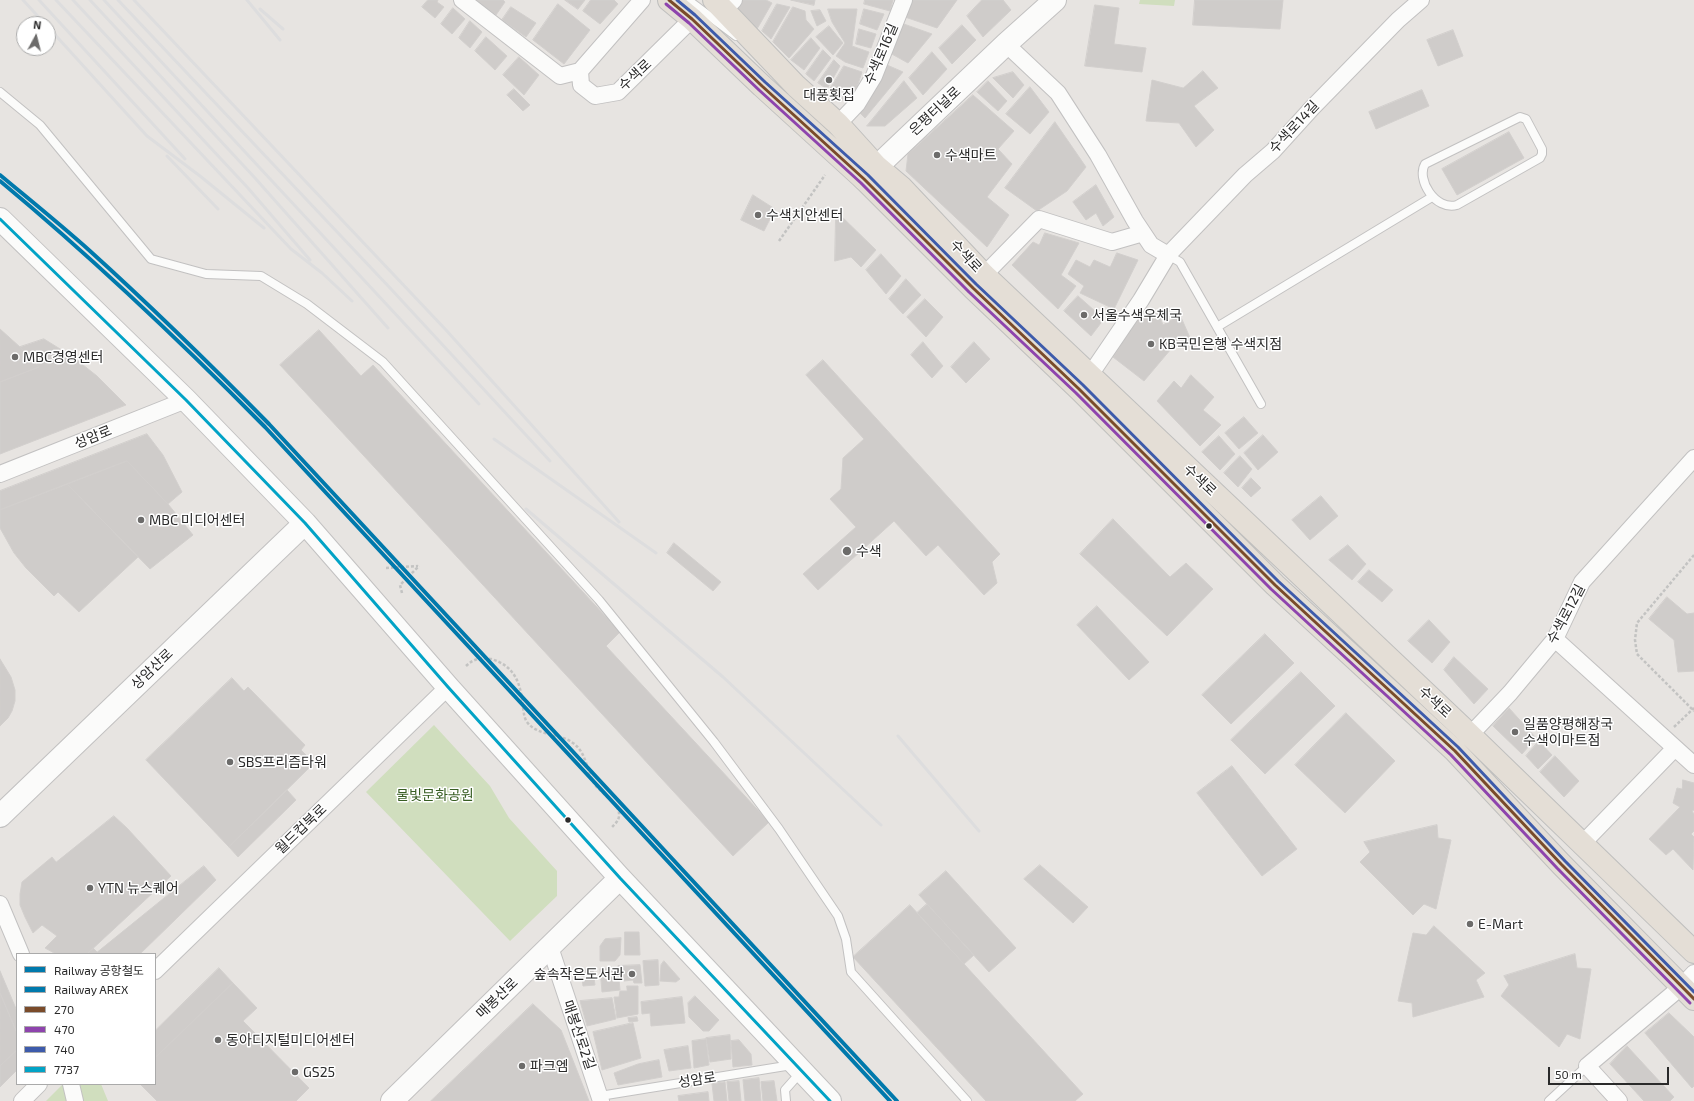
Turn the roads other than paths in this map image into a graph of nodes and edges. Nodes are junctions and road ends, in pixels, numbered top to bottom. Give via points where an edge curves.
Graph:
1 (462, 0) edge
2 (642, 0) edge
3 (669, 0) edge
4 (904, 0) edge
5 (1056, 0) edge
6 (1421, 0) edge
7 (724, 4) edge
8 (690, 10) edge
9 (1006, 44) junction
10 (768, 57) junction
11 (580, 71) junction
12 (0, 92) edge
13 (838, 124) junction
14 (870, 173) junction
15 (1432, 197) junction
16 (0, 219) edge
17 (1143, 233) junction
18 (1168, 255) junction
19 (984, 276) junction
20 (1217, 327) junction
21 (1090, 375) junction
22 (186, 400) junction
23 (1261, 404) dead end
24 (1694, 458) edge
25 (0, 474) edge
26 (305, 523) junction
27 (1341, 614) junction
28 (1326, 632) junction
29 (1555, 639) junction
30 (448, 687) junction
31 (1470, 735) junction
32 (1670, 742) junction
33 (1694, 765) edge
34 (0, 816) edge
35 (1582, 843) junction
36 (620, 878) junction
37 (0, 904) edge
38 (550, 947) junction
39 (1694, 952) edge
40 (21, 953) edge
41 (156, 970) edge
42 (1690, 986) edge
43 (1586, 1066) junction
44 (798, 1068) junction
45 (38, 1085) edge
46 (71, 1085) edge
47 (600, 1098) edge
48 (22, 1101) edge
49 (75, 1101) edge
50 (392, 1101) edge
51 (786, 1101) edge
52 (830, 1101) edge
53 (967, 1101) edge
54 (1549, 1101) edge
55 (1619, 1101) edge

1 - 11 street via 560,76
2 - 11 street
3 - 8 main road, 수색로
4 - 13 street, 수색로16길 via 874,76 858,104
5 - 9 main road, 은평터널로
6 - 18 street, 수색로14길 via 1398,20 1273,151 1245,175
7 - 10 main road, 수색로
8 - 10 lane
8 - 11 street, 수색로 via 618,92 595,96 581,85
8 - 14 main road, 수색로 via 762,86
9 - 14 main road, 은평터널로
9 - 17 street via 1058,93 1098,155
10 - 13 main road, 수색로
12 - 53 lane via 40,125 151,259 206,274 261,276 307,304 384,362 599,600 714,742 838,916 846,939 851,972
13 - 14 main road, 수색로
14 - 19 main road, 수색로 via 902,188
14 - 28 main road, 수색로 via 973,288
15 - 15 lane via 1446,206 1457,205 1540,158 1542,149 1526,119 1520,117 1425,164 1422,175
15 - 20 lane
16 - 22 main road
17 - 18 street via 1151,245
17 - 19 street via 1112,242 1039,219
18 - 20 lane via 1180,262
18 - 21 street, 수색로14길
19 - 21 main road, 수색로
20 - 23 lane
21 - 27 main road, 수색로
22 - 25 street, 성암로
22 - 26 main road
24 - 29 street, 수색로12길 via 1582,582
26 - 30 main road
26 - 34 main road, 상암산로
27 - 28 main road via 1329,615 1325,622
27 - 31 main road, 수색로
28 - 42 main road, 수색로 via 1455,751
29 - 31 street, 수색로12길 via 1510,694
29 - 32 street
30 - 36 main road
30 - 41 street, 월드컵북로
31 - 35 main road, 수색로
32 - 33 street
32 - 35 street
35 - 39 main road, 수색로
36 - 38 main road, 매봉산로
36 - 44 main road
37 - 40 street
38 - 47 street, 매봉산로2길
38 - 50 main road, 매봉산로
42 - 43 street
43 - 54 lane
43 - 55 street
44 - 47 lane, 성암로
44 - 51 lane via 785,1090
44 - 52 main road
45 - 48 street
46 - 49 street

